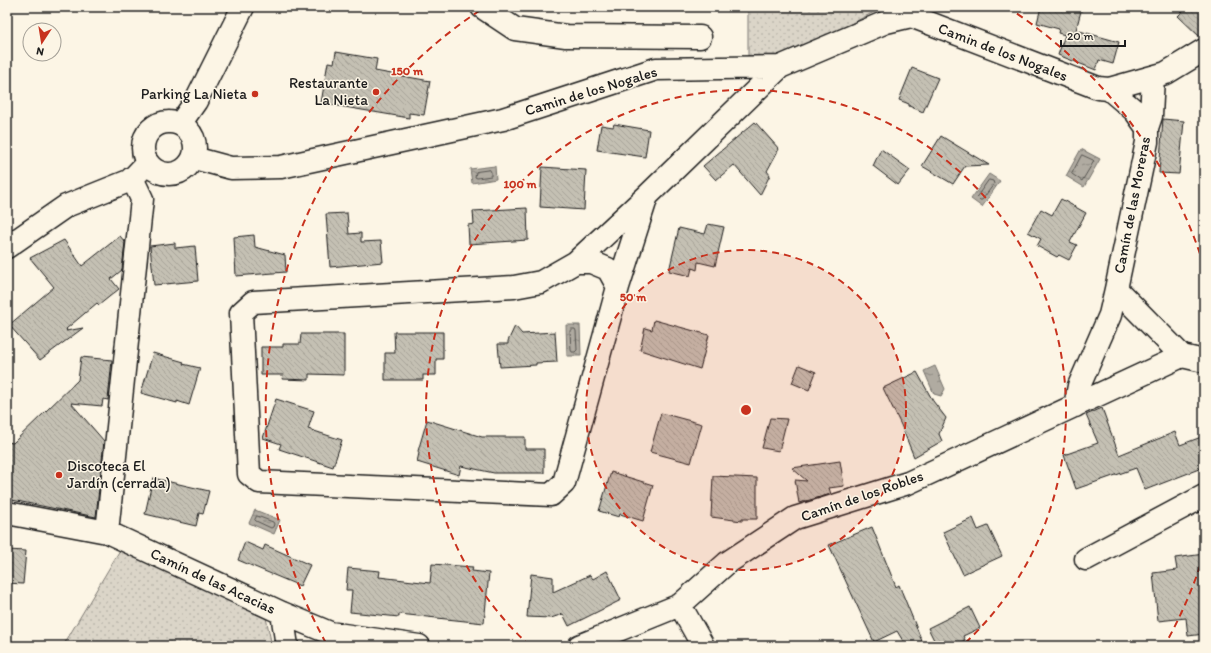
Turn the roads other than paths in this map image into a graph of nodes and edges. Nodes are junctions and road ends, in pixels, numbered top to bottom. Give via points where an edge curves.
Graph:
1 (243, 7) edge
2 (482, 7) edge
3 (700, 37) dead end
4 (1204, 50) edge
5 (780, 67) junction
6 (1153, 77) junction
7 (1109, 89) junction
8 (180, 124) junction
9 (1147, 128) junction
10 (194, 158) junction
11 (140, 170) junction
12 (647, 196) junction
13 (7, 247) edge
14 (576, 262) junction
15 (618, 287) junction
16 (1116, 288) junction
17 (1182, 356) junction
18 (1204, 361) edge
19 (1075, 406) junction
20 (1204, 496) edge
21 (7, 513) edge
22 (107, 532) junction
23 (1086, 559) dead end
24 (680, 605) junction
25 (282, 613) junction
26 (287, 646) edge
27 (419, 646) edge
28 (579, 646) edge
29 (703, 646) edge

1 - 8 street via 196,101
2 - 3 street via 515,29 566,36
4 - 6 street, Camin de los Nogales via 1166,74
5 - 7 street, Camin de los Nogales via 886,22 911,16 1098,88
5 - 10 street, Camin de los Nogales via 656,69 503,119 281,167 231,168
5 - 12 street
6 - 7 street, Camin de los Nogales
6 - 9 street via 1151,116
7 - 9 street, Camín de las Moreras via 1135,111
8 - 10 street via 191,133 195,145
8 - 11 street via 164,122 149,131 143,146
9 - 16 street, Camín de las Moreras via 1147,142
10 - 11 street via 185,170 172,175
11 - 13 street via 66,206
11 - 22 street via 142,199
12 - 14 street
12 - 15 street
14 - 15 street via 592,262 608,269
14 - 15 street via 541,282 514,287 253,302 241,313 249,474 259,482 551,495 564,483
16 - 17 street, Camín de las Moreras
16 - 19 street, Camín de las Moreras via 1110,315 1079,386
17 - 18 street
17 - 19 street, Camín de los Robles
19 - 24 street, Camín de los Robles via 908,483 795,518 726,562
20 - 23 street
21 - 22 street, Camín de las Acacias
22 - 25 street, Camín de las Acacias
24 - 28 street, Camín de los Robles
24 - 29 street
25 - 26 street
25 - 27 street, Camín de las Acacias via 330,633

